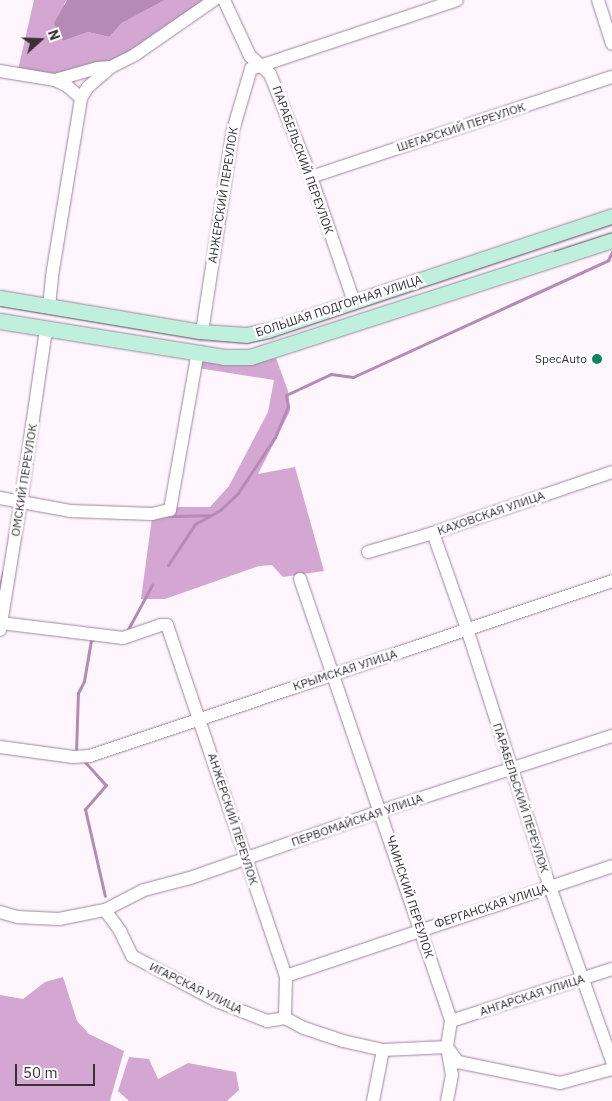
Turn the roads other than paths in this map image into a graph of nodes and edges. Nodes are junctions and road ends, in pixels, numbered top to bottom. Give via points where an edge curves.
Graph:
1 (214, 0) edge
2 (224, 0) edge
3 (414, 0) edge
4 (457, 0) edge
5 (598, 0) edge
6 (417, 13) junction
7 (612, 44) edge
8 (261, 66) junction
9 (111, 67) junction
10 (0, 71) edge
11 (612, 77) edge
12 (55, 80) junction
13 (81, 98) junction
14 (310, 178) junction
15 (612, 216) edge
16 (612, 240) edge
17 (0, 298) edge
18 (354, 302) junction
19 (49, 306) junction
20 (0, 321) edge
21 (46, 329) junction
22 (202, 332) junction
23 (198, 352) junction
24 (612, 472) edge
25 (0, 498) edge
26 (22, 501) junction
27 (433, 534) junction
28 (368, 552) dead end
29 (300, 579) dead end
30 (612, 581) edge
31 (1, 627) edge
32 (467, 629) junction
33 (334, 674) junction
34 (200, 718) junction
35 (612, 736) edge
36 (0, 747) edge
37 (511, 769) junction
38 (381, 811) junction
39 (246, 858) junction
40 (612, 866) edge
41 (550, 887) junction
42 (105, 910) junction
43 (0, 912) edge
44 (421, 930) junction
45 (612, 969) edge
46 (286, 976) junction
47 (582, 979) junction
48 (285, 1018) junction
49 (451, 1020) junction
50 (447, 1047) junction
51 (383, 1050) junction
52 (612, 1061) edge
53 (612, 1069) edge
54 (373, 1101) edge
55 (447, 1101) edge

1 - 9 street via 136,54
2 - 8 street, ПАРАБЕЛЬСКИЙ ПЕРЕУЛОК via 250,56
3 - 6 street
4 - 6 street
5 - 7 street
6 - 8 street
8 - 14 street, ПАРАБЕЛЬСКИЙ ПЕРЕУЛОК via 270,74
8 - 22 street, АНЖЕРСКИЙ ПЕРЕУЛОК via 251,69 233,130
9 - 12 street
9 - 13 street
10 - 12 street
11 - 14 street, ШЕГАРСКИЙ ПЕРЕУЛОК
12 - 13 street
13 - 19 street
14 - 18 street, ПАРАБЕЛЬСКИЙ ПЕРЕУЛОК
15 - 18 main road, БОЛЬШАЯ ПОДГОРНАЯ УЛИЦА
16 - 23 main road, БОЛЬШАЯ ПОДГОРНАЯ УЛИЦА via 250,358
17 - 19 main road, БОЛЬШАЯ ПОДГОРНАЯ УЛИЦА
18 - 22 main road, БОЛЬШАЯ ПОДГОРНАЯ УЛИЦА via 246,335
19 - 22 main road, БОЛЬШАЯ ПОДГОРНАЯ УЛИЦА
20 - 21 main road, БОЛЬШАЯ ПОДГОРНАЯ УЛИЦА
21 - 23 main road, БОЛЬШАЯ ПОДГОРНАЯ УЛИЦА
21 - 26 street, ОМСКИЙ ПЕРЕУЛОК
23 - 26 street via 170,510 152,514 70,511
24 - 27 street, КАХОВСКАЯ УЛИЦА
25 - 26 street
26 - 31 street, ОМСКИЙ ПЕРЕУЛОК
27 - 28 street, КАХОВСКАЯ УЛИЦА
27 - 32 street, ПАРАБЕЛЬСКИЙ ПЕРЕУЛОК
29 - 33 street, ЧАИНСКИЙ ПЕРЕУЛОК
30 - 32 street, КРЫМСКАЯ УЛИЦА
31 - 34 street, АНЖЕРСКИЙ ПЕРЕУЛОК via 123,638 165,623
32 - 33 street, КРЫМСКАЯ УЛИЦА
32 - 37 street, ПАРАБЕЛЬСКИЙ ПЕРЕУЛОК
33 - 34 street, КРЫМСКАЯ УЛИЦА
33 - 38 street, ЧАИНСКИЙ ПЕРЕУЛОК
34 - 36 street, КРЫМСКАЯ УЛИЦА via 90,756
34 - 39 street, АНЖЕРСКИЙ ПЕРЕУЛОК
35 - 37 street, ПЕРВОМАЙСКАЯ УЛИЦА
37 - 38 street, ПЕРВОМАЙСКАЯ УЛИЦА
37 - 41 street, ПАРАБЕЛЬСКИЙ ПЕРЕУЛОК
38 - 39 street, ПЕРВОМАЙСКАЯ УЛИЦА
38 - 44 street, ЧАИНСКИЙ ПЕРЕУЛОК
39 - 42 street, ПЕРВОМАЙСКАЯ УЛИЦА via 144,890
39 - 46 street, АНЖЕРСКИЙ ПЕРЕУЛОК
40 - 41 street, ФЕРГАНСКАЯ УЛИЦА
41 - 44 street, ФЕРГАНСКАЯ УЛИЦА
41 - 47 street, ПАРАБЕЛЬСКИЙ ПЕРЕУЛОК
42 - 43 street via 59,919 17,917
42 - 48 street, ИГАРСКАЯ УЛИЦА via 132,956 227,1005 267,1021
44 - 46 street, ФЕРГАНСКАЯ УЛИЦА
44 - 49 street, ЧАИНСКИЙ ПЕРЕУЛОК
45 - 47 street, АНГАРСКАЯ УЛИЦА
46 - 48 street, АНЖЕРСКИЙ ПЕРЕУЛОК
47 - 49 street, АНГАРСКАЯ УЛИЦА
47 - 52 street, ПАРАБЕЛЬСКИЙ ПЕРЕУЛОК
48 - 51 street, ИГАРСКАЯ УЛИЦА via 312,1031
49 - 50 street, ЧАИНСКИЙ ПЕРЕУЛОК
50 - 51 street, ИГАРСКАЯ УЛИЦА
50 - 53 street via 458,1062 560,1083
50 - 55 street, ЧАИНСКИЙ ПЕРЕУЛОК via 452,1075
51 - 54 street

